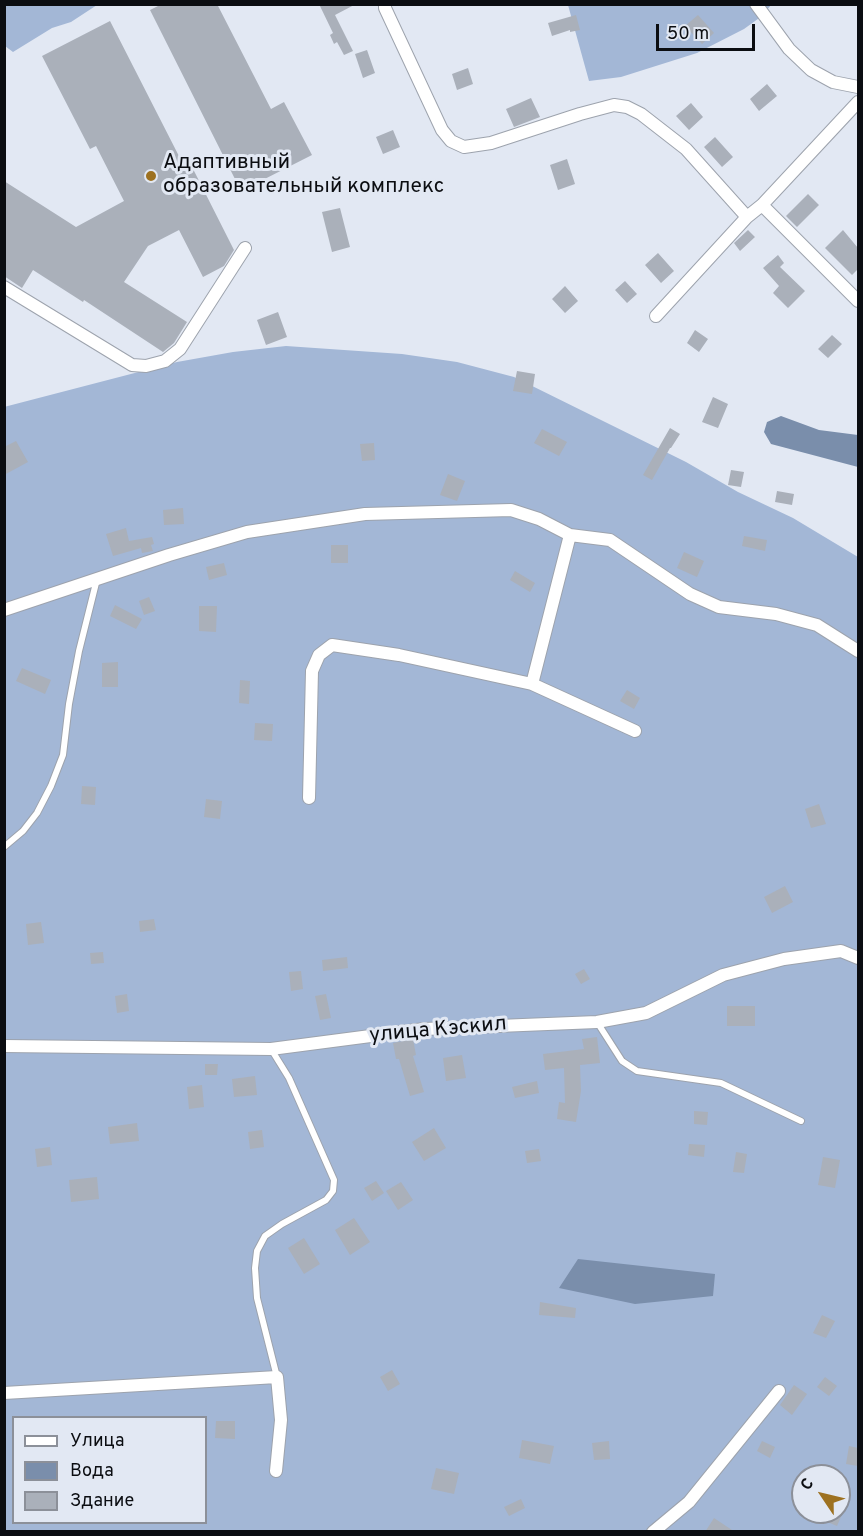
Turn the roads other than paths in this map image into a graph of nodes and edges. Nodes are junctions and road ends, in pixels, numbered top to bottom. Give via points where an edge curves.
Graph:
1 (385, 4) edge
2 (756, 4) edge
3 (858, 87) edge
4 (858, 102) edge
5 (762, 205) junction
6 (747, 217) junction
7 (245, 248) dead end
8 (4, 287) edge
9 (858, 301) edge
10 (656, 316) dead end
11 (570, 535) junction
12 (97, 578) junction
13 (4, 610) edge
14 (858, 651) edge
15 (532, 684) junction
16 (635, 731) dead end
17 (309, 798) dead end
18 (4, 847) edge
19 (858, 958) edge
20 (597, 1022) junction
21 (4, 1046) edge
22 (271, 1049) junction
23 (801, 1121) dead end
24 (278, 1377) junction
25 (779, 1390) dead end
26 (4, 1393) edge
27 (276, 1471) dead end
28 (653, 1532) edge

1 - 6 street via 442,130 451,141 464,147 491,143 580,114 614,105 627,106 686,149
2 - 3 street via 789,49 811,70
4 - 5 street
5 - 6 street
5 - 9 street
6 - 10 street
7 - 8 street via 180,349 165,361 146,366 132,366
11 - 12 street via 511,510 365,514 247,532
11 - 14 street via 610,540 690,594 719,607 776,614 817,625
11 - 15 street
12 - 13 street
12 - 18 lane via 79,651 63,755 38,813
15 - 16 street
15 - 17 street via 399,655 332,645 319,655 312,671
19 - 20 street, улица Кэскил via 842,951 784,959 723,975 646,1013
20 - 22 street, улица Кэскил via 424,1029
20 - 23 lane via 628,1067 721,1083
21 - 22 street, улица Кэскил
22 - 24 lane via 289,1078 334,1180 333,1191 326,1200 265,1236 257,1251 257,1298
24 - 26 street
24 - 27 street via 281,1420
25 - 28 street via 688,1502

